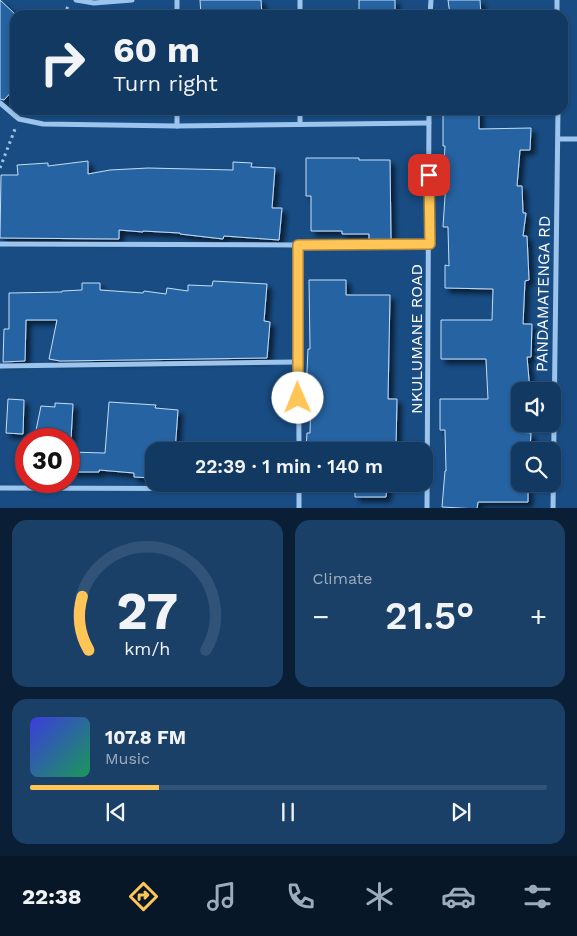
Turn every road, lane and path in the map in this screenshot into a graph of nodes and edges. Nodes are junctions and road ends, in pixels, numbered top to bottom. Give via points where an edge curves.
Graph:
1 (76, 0) edge
2 (132, 0) edge
3 (0, 103) edge
4 (10, 113) edge
5 (13, 115) edge
6 (177, 115) edge
7 (300, 115) edge
8 (429, 115) edge
9 (558, 115) edge
10 (19, 119) junction
11 (429, 123) junction
12 (300, 124) junction
13 (177, 126) junction
14 (577, 139) edge
15 (558, 140) junction
16 (0, 168) edge
17 (0, 244) edge
18 (430, 244) junction
19 (298, 245) junction
20 (297, 362) junction
21 (0, 366) edge
22 (299, 442) edge
23 (0, 488) edge
24 (145, 488) edge
25 (299, 492) edge
26 (299, 508) edge
27 (427, 508) edge
28 (553, 508) edge

1 - 2 street via 94,3
3 - 4 street
5 - 10 street
6 - 13 street
7 - 12 street
8 - 11 street, NKULUMANE ROAD
9 - 15 street, PANDAMATENGA RD
10 - 13 street via 43,124
10 - 16 path
11 - 12 street
11 - 18 street, NKULUMANE ROAD
12 - 13 street
14 - 15 street
15 - 28 street, PANDAMATENGA RD
17 - 19 street
18 - 19 street
18 - 27 street, NKULUMANE ROAD
19 - 20 street
20 - 21 street
20 - 22 street
23 - 24 street
25 - 26 street

